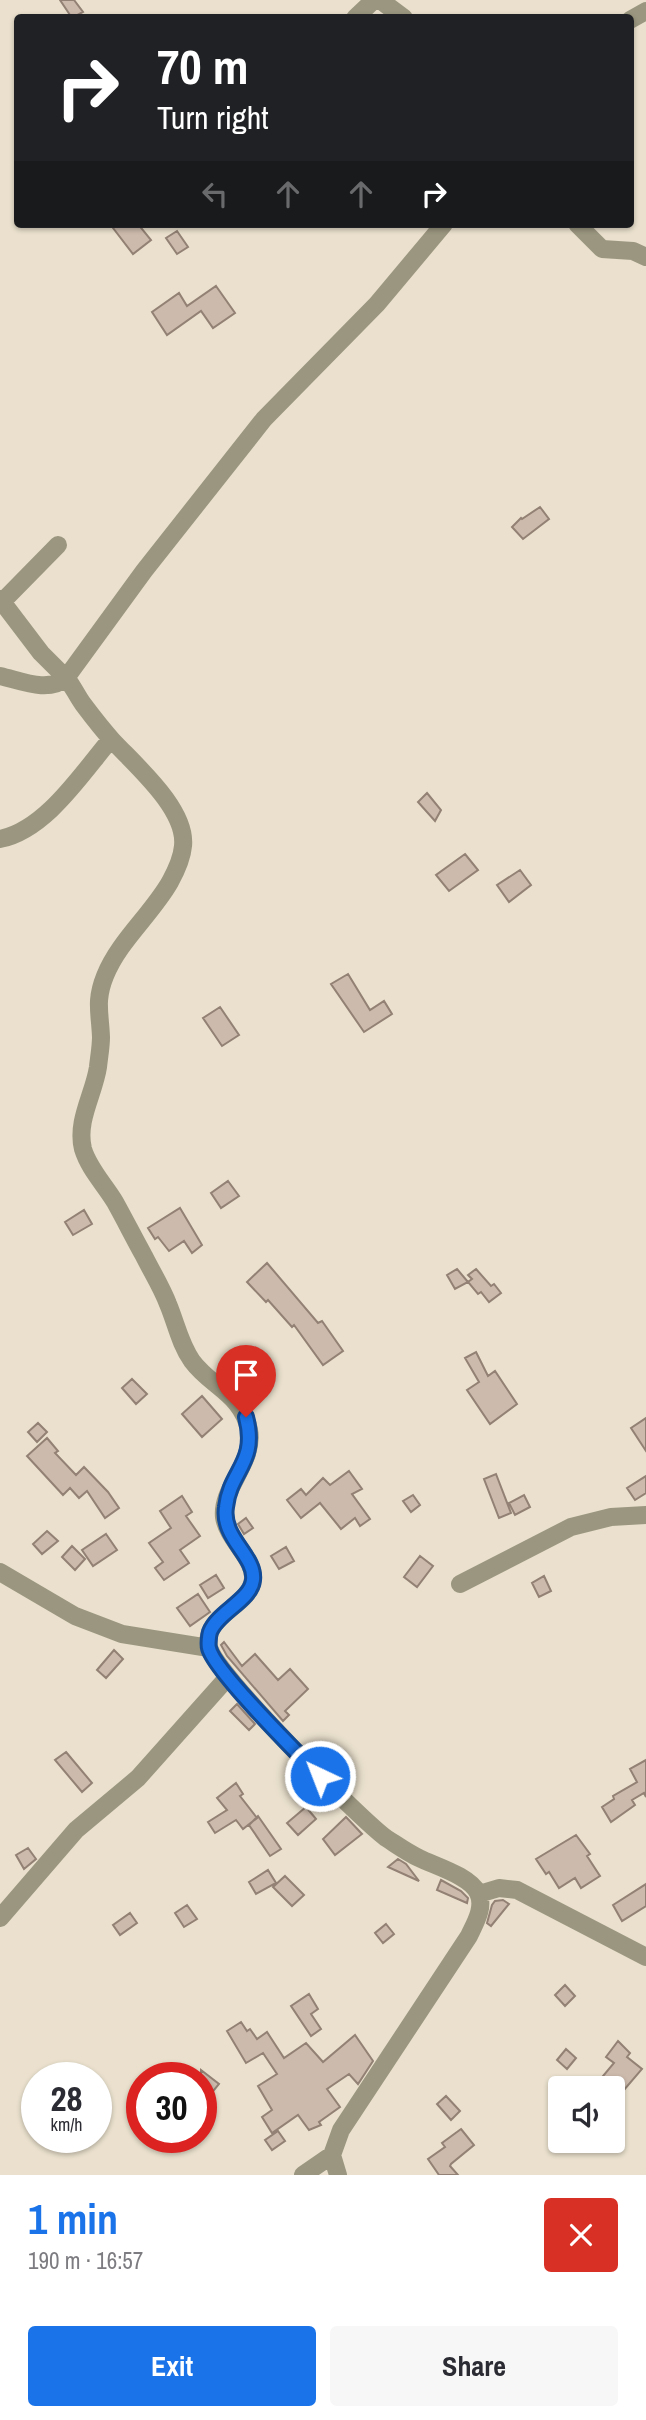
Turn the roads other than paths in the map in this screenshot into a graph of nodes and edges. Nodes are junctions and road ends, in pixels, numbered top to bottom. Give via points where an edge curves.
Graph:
1 (374, 0) edge
2 (380, 0) edge
3 (359, 14) edge
4 (399, 14) edge
5 (441, 228) edge
6 (582, 228) edge
7 (646, 257) edge
8 (58, 545) dead end
9 (1, 600) edge
10 (0, 676) edge
11 (66, 678) junction
12 (111, 738) junction
13 (0, 839) edge
14 (646, 1514) edge
15 (0, 1572) edge
16 (460, 1584) dead end
17 (209, 1648) junction
18 (228, 1677) junction
19 (479, 1895) junction
20 (0, 1918) edge
21 (646, 1957) edge
22 (332, 2155) junction
23 (303, 2175) edge
24 (338, 2175) edge

1 - 3 street
2 - 4 street
5 - 11 street via 377,304 264,419
6 - 7 street via 602,249 633,251
8 - 9 street
9 - 11 street
10 - 11 street via 49,687
11 - 12 street
12 - 13 street via 58,803 25,830
12 - 17 street via 156,785 181,828 184,844 170,881 104,977 97,1004 101,1038 97,1073 85,1111 83,1149 162,1292 191,1360 230,1394 246,1417 251,1436 224,1517 250,1564 253,1580 247,1594 220,1617 210,1633
14 - 16 street via 571,1527
15 - 17 street via 75,1616 122,1634
17 - 18 street
18 - 19 street via 320,1776 384,1836 468,1881
18 - 20 street via 138,1778 76,1830
19 - 21 street via 499,1888 517,1891
19 - 22 street via 479,1913 469,1936 341,2130
22 - 23 street
22 - 24 street

